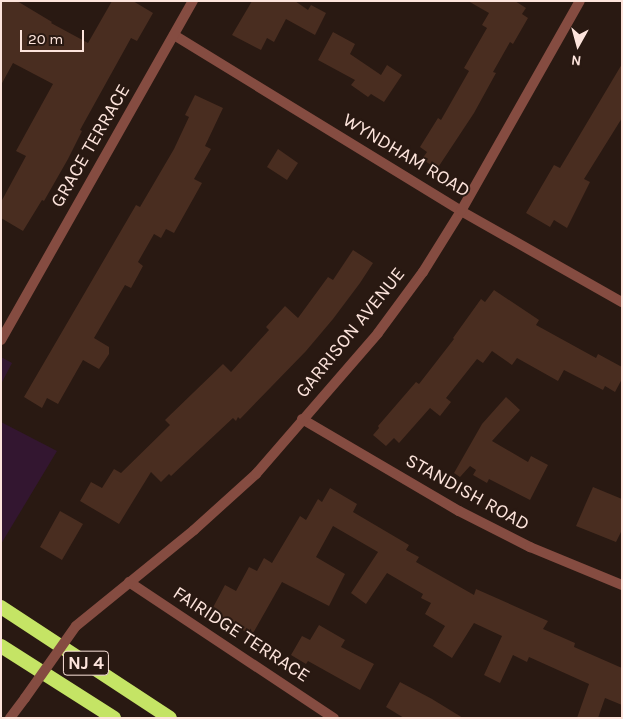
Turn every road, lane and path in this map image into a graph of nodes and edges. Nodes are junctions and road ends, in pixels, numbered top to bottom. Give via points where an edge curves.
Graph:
1 (193, 1) edge
2 (580, 1) edge
3 (174, 35) junction
4 (461, 211) junction
5 (622, 302) edge
6 (1, 340) edge
7 (302, 419) junction
8 (129, 582) junction
9 (622, 585) edge
10 (1, 607) edge
11 (1, 646) edge
12 (10, 718) edge
13 (114, 718) edge
14 (170, 718) edge
15 (334, 718) edge

1 - 3 street, GRACE TERRACE
2 - 4 street, GARRISON AVENUE
3 - 4 street, WYNDHAM ROAD
3 - 6 street, GRACE TERRACE
4 - 5 street, WYNDHAM ROAD
4 - 7 street, GARRISON AVENUE via 423,272 378,333
7 - 8 street, GARRISON AVENUE via 256,474
7 - 9 street, STANDISH ROAD via 530,548
8 - 12 street, GARRISON AVENUE, bridge via 76,626
8 - 15 street, FAIRIDGE TERRACE
10 - 14 highway, NJ 4
11 - 13 highway, NJ 4

